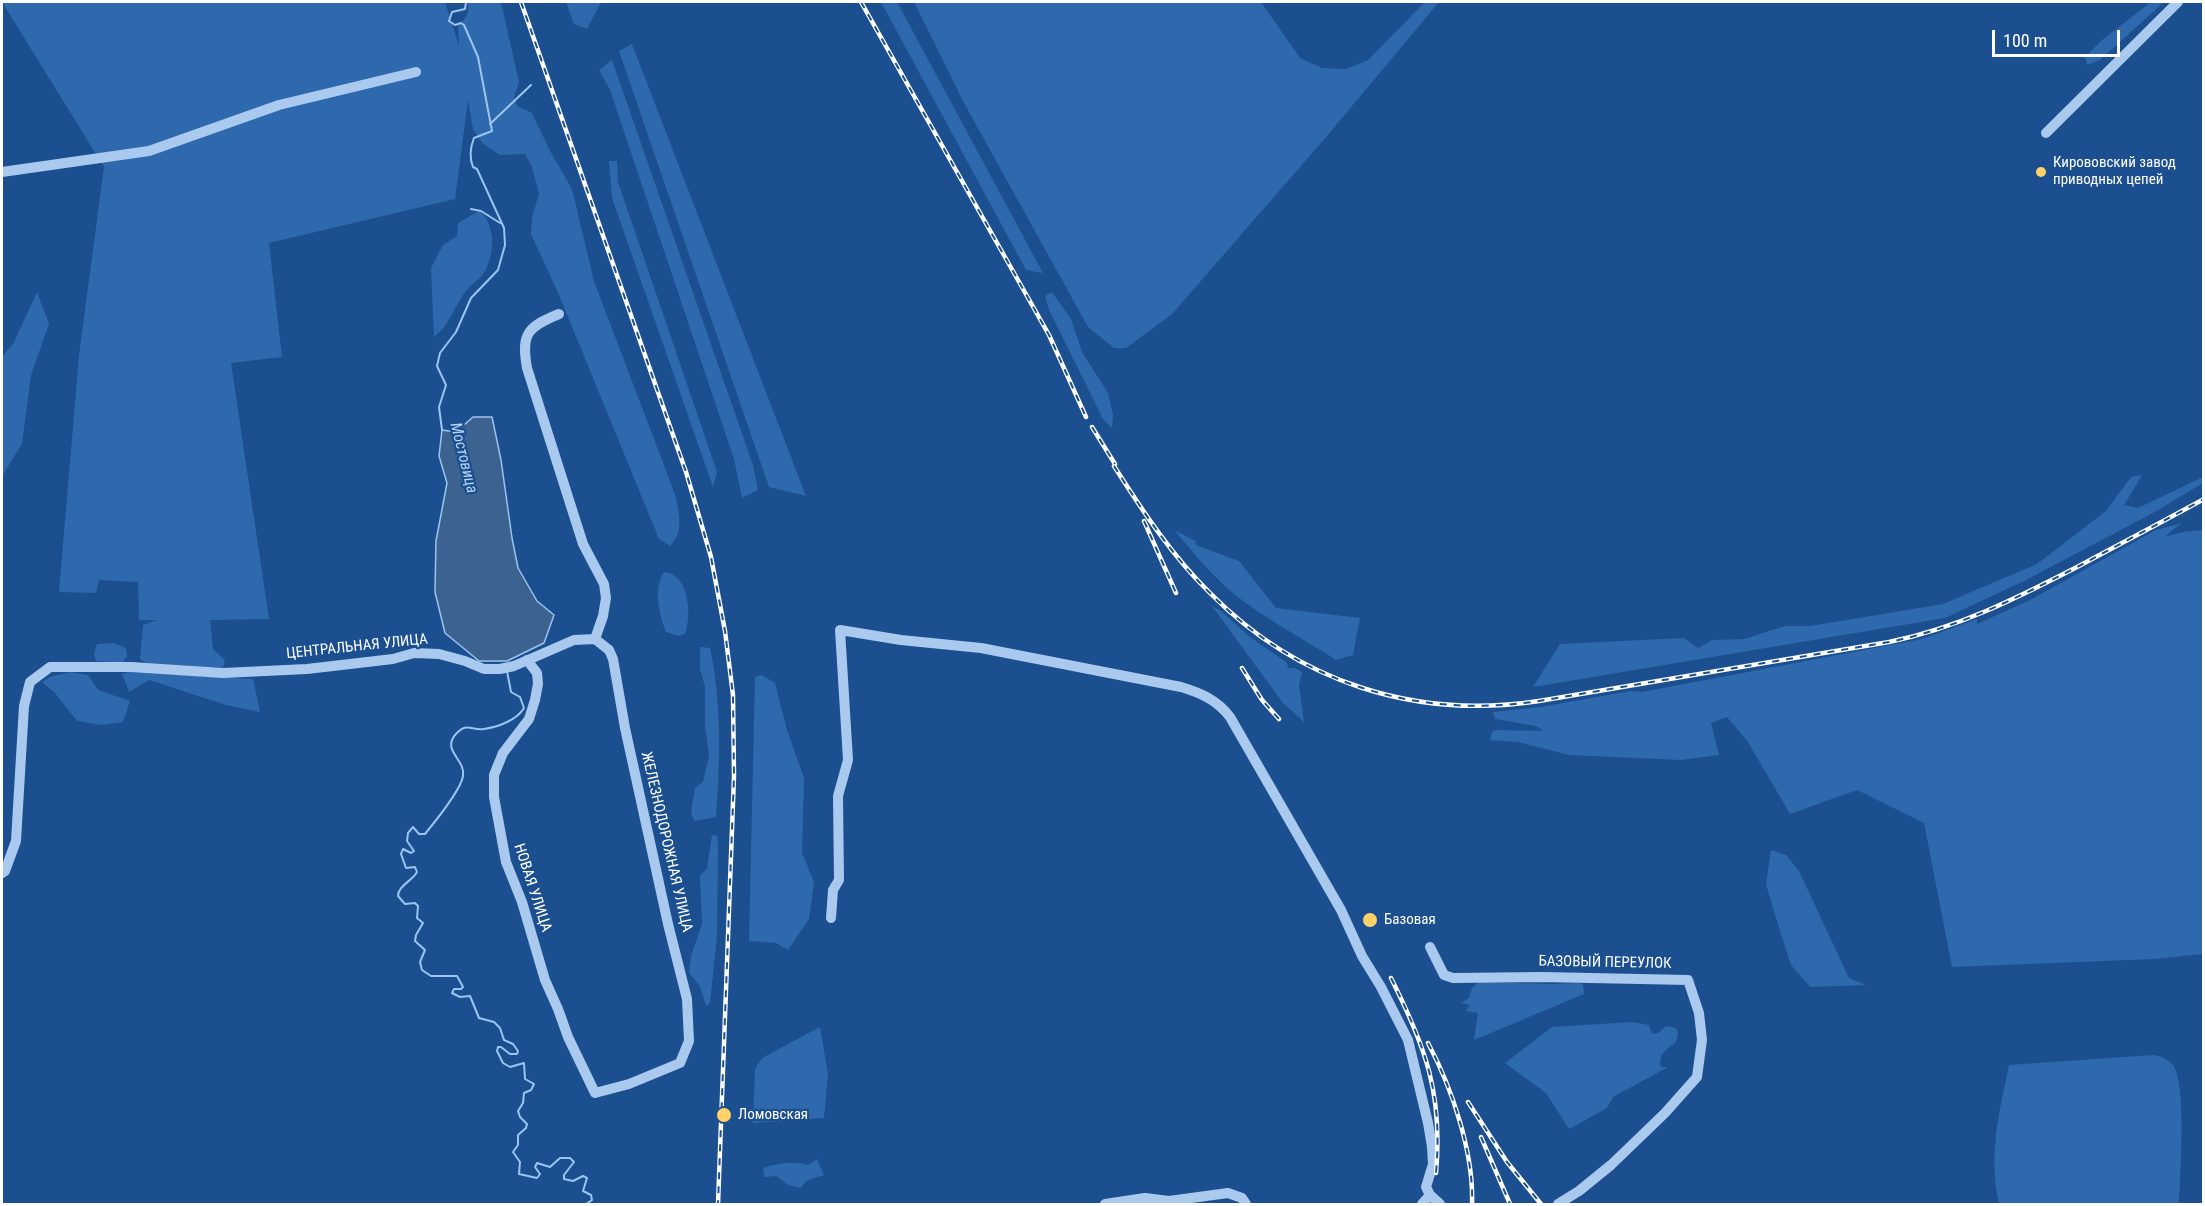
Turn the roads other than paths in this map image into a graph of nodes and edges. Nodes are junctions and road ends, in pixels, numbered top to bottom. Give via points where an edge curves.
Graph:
1 (2178, 2) edge
2 (416, 72) dead end
3 (2046, 133) dead end
4 (2, 172) edge
5 (559, 314) dead end
6 (595, 639) junction
7 (528, 660) junction
8 (2, 873) edge
9 (831, 918) dead end
10 (1430, 947) dead end
11 (595, 1093) joint
12 (1430, 1195) junction
13 (1105, 1204) edge
14 (1246, 1204) edge
15 (1422, 1204) edge
16 (1440, 1204) edge
17 (1558, 1204) edge

1 - 3 street
2 - 4 street via 279,105 149,152
5 - 6 street via 541,321 523,346 583,544 604,584 606,598
6 - 7 street, ЦЕНТРАЛЬНАЯ УЛИЦА via 574,640
6 - 11 street, ЖЕЛЕЗНОДОРОЖНАЯ УЛИЦА via 614,659 625,728 687,999 689,1041 680,1063 630,1084
7 - 8 street, ЦЕНТРАЛЬНАЯ УЛИЦА via 500,669 484,669 439,654 414,653 295,670 223,673 50,667 30,682 24,706 16,841
7 - 11 street, НОВАЯ УЛИЦА via 537,673 535,700 529,719 503,753 494,775 494,797 506,862 545,980
9 - 12 street via 833,890 840,880 838,796 848,760 840,630 981,648 1181,687 1208,698 1230,717 1341,910 1408,1040 1432,1147 1433,1164 1426,1187
10 - 17 street, БАЗОВЫЙ ПЕРЕУЛОК via 1444,975 1453,978 1688,980 1699,1013 1697,1077 1611,1165
12 - 15 street
12 - 16 street
13 - 14 street via 1228,1193 1242,1198

